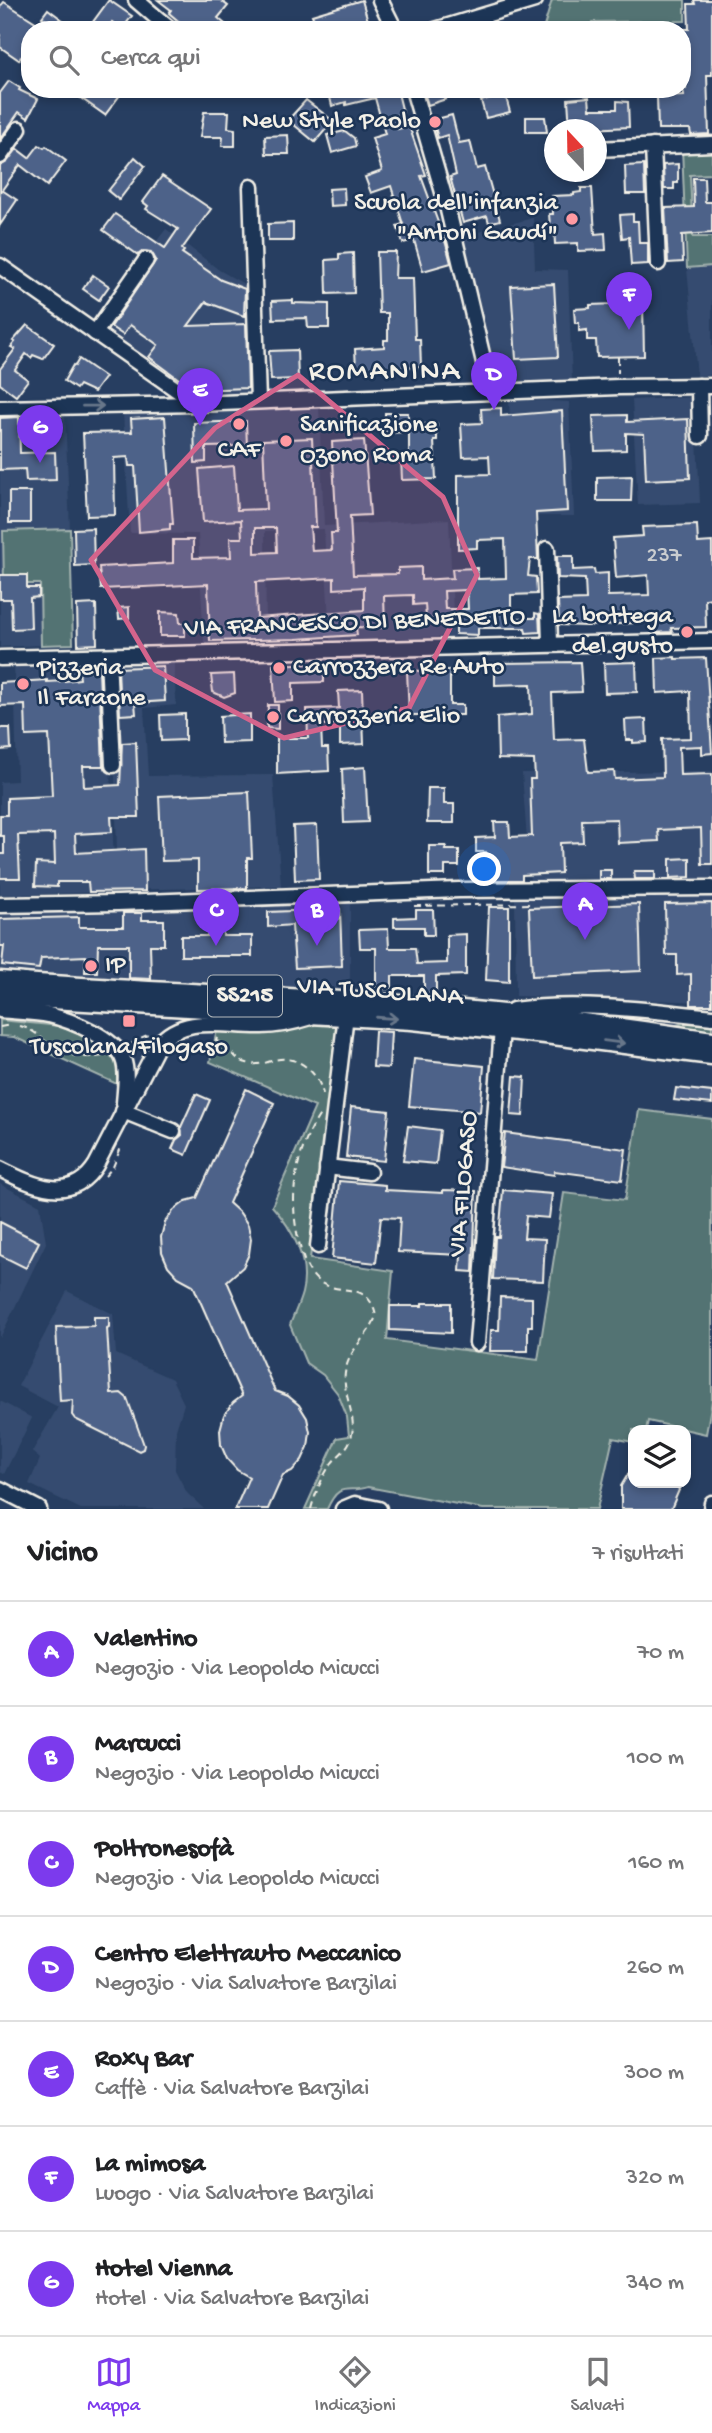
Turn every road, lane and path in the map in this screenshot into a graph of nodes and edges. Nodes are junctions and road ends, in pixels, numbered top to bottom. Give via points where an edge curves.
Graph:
1 (136, 0) edge
2 (380, 0) edge
3 (535, 0) edge
4 (160, 21) edge
5 (390, 21) edge
6 (465, 21) edge
7 (416, 98) edge
8 (19, 129) dead end
9 (712, 144) edge
10 (653, 146) junction
11 (607, 148) edge
12 (0, 156) edge
13 (251, 187) dead end
14 (146, 260) dead end
15 (658, 263) dead end
16 (0, 266) edge
17 (95, 333) junction
18 (618, 357) dead end
19 (618, 379) dead end
20 (705, 386) edge
21 (491, 391) junction
22 (258, 401) junction
23 (197, 404) junction
24 (0, 408) edge
25 (700, 436) dead end
26 (547, 549) dead end
27 (712, 641) edge
28 (551, 643) junction
29 (108, 656) junction
30 (0, 658) edge
31 (113, 765) dead end
32 (712, 888) edge
33 (0, 905) edge
34 (0, 981) edge
35 (0, 996) edge
36 (0, 1010) edge
37 (491, 1013) junction
38 (319, 1014) junction
39 (683, 1014) junction
40 (346, 1015) junction
41 (712, 1017) edge
42 (502, 1029) junction
43 (712, 1041) edge
44 (665, 1042) junction
45 (712, 1055) edge
46 (123, 1111) junction
47 (173, 1131) dead end
48 (327, 1167) junction
49 (0, 1169) edge
50 (369, 1172) dead end
51 (318, 1246) dead end
52 (477, 1343) dead end
53 (0, 1489) edge
54 (712, 1503) edge
55 (40, 1509) edge
56 (343, 1509) edge
57 (379, 1509) edge
58 (711, 1509) edge

1 - 4 street
2 - 5 street
3 - 6 street
7 - 21 street
8 - 12 street
9 - 10 street
10 - 11 street
10 - 15 street
13 - 22 street
14 - 17 street
16 - 17 street
17 - 23 street
18 - 19 path
20 - 21 street
20 - 25 street
21 - 22 street
22 - 23 street
24 -> 23 street
26 - 28 street
27 - 28 street, VIA FRANCESCO DI BENEDETTO
28 - 29 street, VIA FRANCESCO DI BENEDETTO via 379,655
29 - 30 street, VIA FRANCESCO DI BENEDETTO
29 - 31 street
32 - 33 street via 375,886 118,903
34 - 37 main road, VIA TUSCOLANA / SS215
35 - 38 main road, VIA TUSCOLANA / SS215
36 - 46 street via 50,1015 111,1043 125,1065
37 - 39 street, VIA TUSCOLANA via 541,1007
37 - 44 main road, VIA TUSCOLANA / SS215
38 - 40 main road, VIA TUSCOLANA / SS215
38 - 46 street via 274,1026 201,1024 174,1030 158,1045
39 - 41 street, VIA TUSCOLANA
39 - 44 street via 666,1023
40 -> 42 main road, VIA TUSCOLANA / SS215
40 - 48 street
42 -> 44 main road, VIA TUSCOLANA / SS215
42 - 52 street, VIA FILOGASO
43 - 44 main road, VIA TUSCOLANA / SS215
44 - 45 main road, VIA TUSCOLANA / SS215
46 - 47 street
46 - 49 street via 93,1170 74,1184 42,1188
48 - 50 street
48 - 51 street
53 - 55 street
54 - 58 street
56 - 57 street via 355,1504

